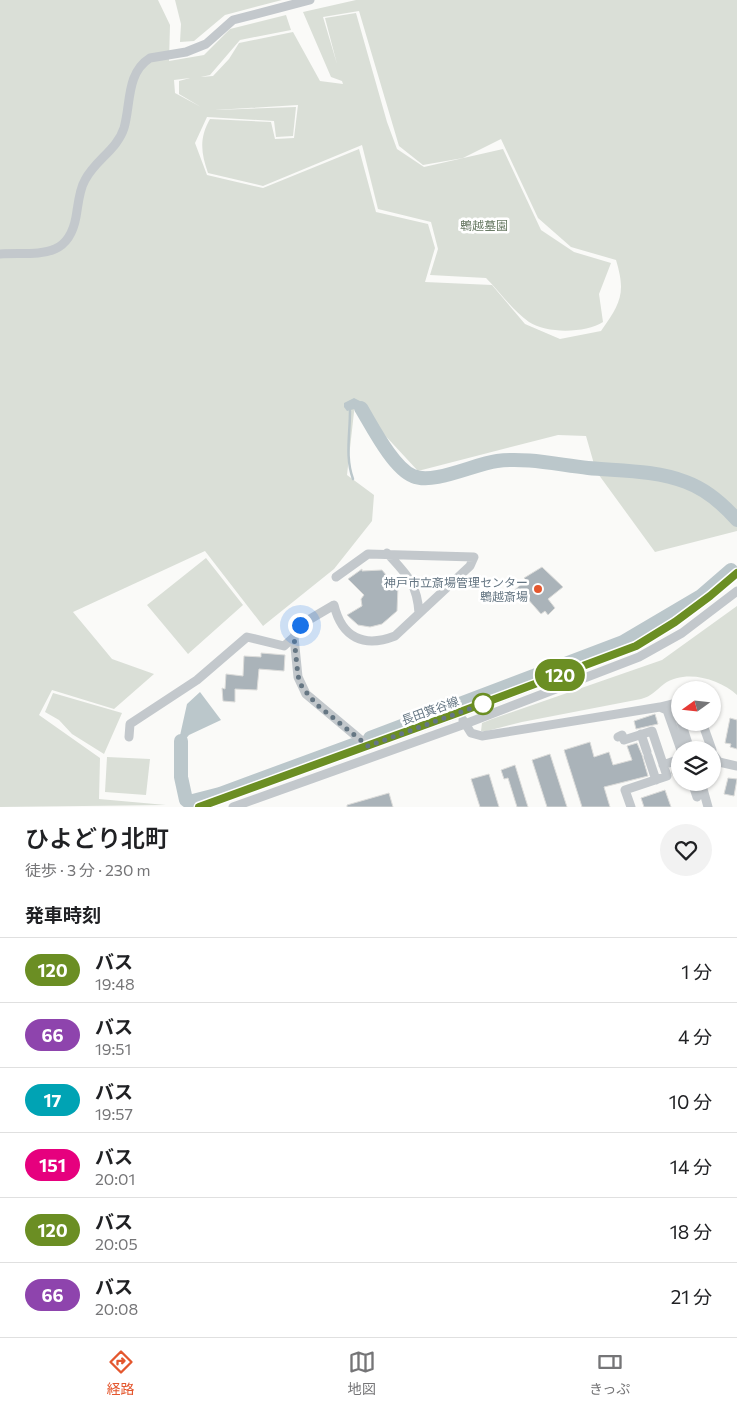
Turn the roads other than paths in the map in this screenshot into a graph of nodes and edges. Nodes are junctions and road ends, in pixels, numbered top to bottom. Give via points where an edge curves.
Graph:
1 (310, 0) edge
2 (0, 254) edge
3 (387, 553) junction
4 (737, 573) edge
5 (336, 577) dead end
6 (737, 591) edge
7 (419, 613) junction
8 (294, 637) junction
9 (671, 704) edge
10 (660, 707) junction
11 (460, 712) junction
12 (465, 724) junction
13 (641, 734) junction
14 (129, 737) dead end
15 (618, 737) dead end
16 (678, 741) edge
17 (368, 746) junction
18 (671, 762) edge
19 (721, 762) edge
20 (663, 765) junction
21 (737, 766) edge
22 (656, 780) junction
23 (695, 791) edge
24 (704, 791) edge
25 (697, 797) dead end
26 (199, 807) edge
27 (233, 807) edge
28 (631, 807) edge
29 (708, 807) edge

1 - 2 street via 232,20 206,44 145,61 135,74 118,142 84,180 69,239 56,250
3 - 5 street via 368,554
3 - 7 street via 418,593
3 - 7 street via 474,557 470,566
4 - 11 street, 長田箕谷線 via 675,622 636,646
6 - 12 street, 長田箕谷線 via 682,633 639,657
7 - 8 street via 395,636 382,641 364,641 343,628 334,604 300,625
8 - 14 street via 284,646 248,637 198,680 130,724
8 - 17 street via 298,676 306,694
9 - 10 street
10 - 12 street via 482,736 471,733
10 - 16 street via 667,710
11 - 12 street
11 - 17 street, 長田箕谷線
12 - 27 street, 長田箕谷線
13 - 15 street via 624,740 622,735
13 - 20 street via 652,731
13 - 22 street
17 - 26 street, 長田箕谷線
18 - 20 street
19 - 21 street
20 - 22 street via 667,776
22 - 28 street via 625,790
23 - 25 street
24 - 29 street

